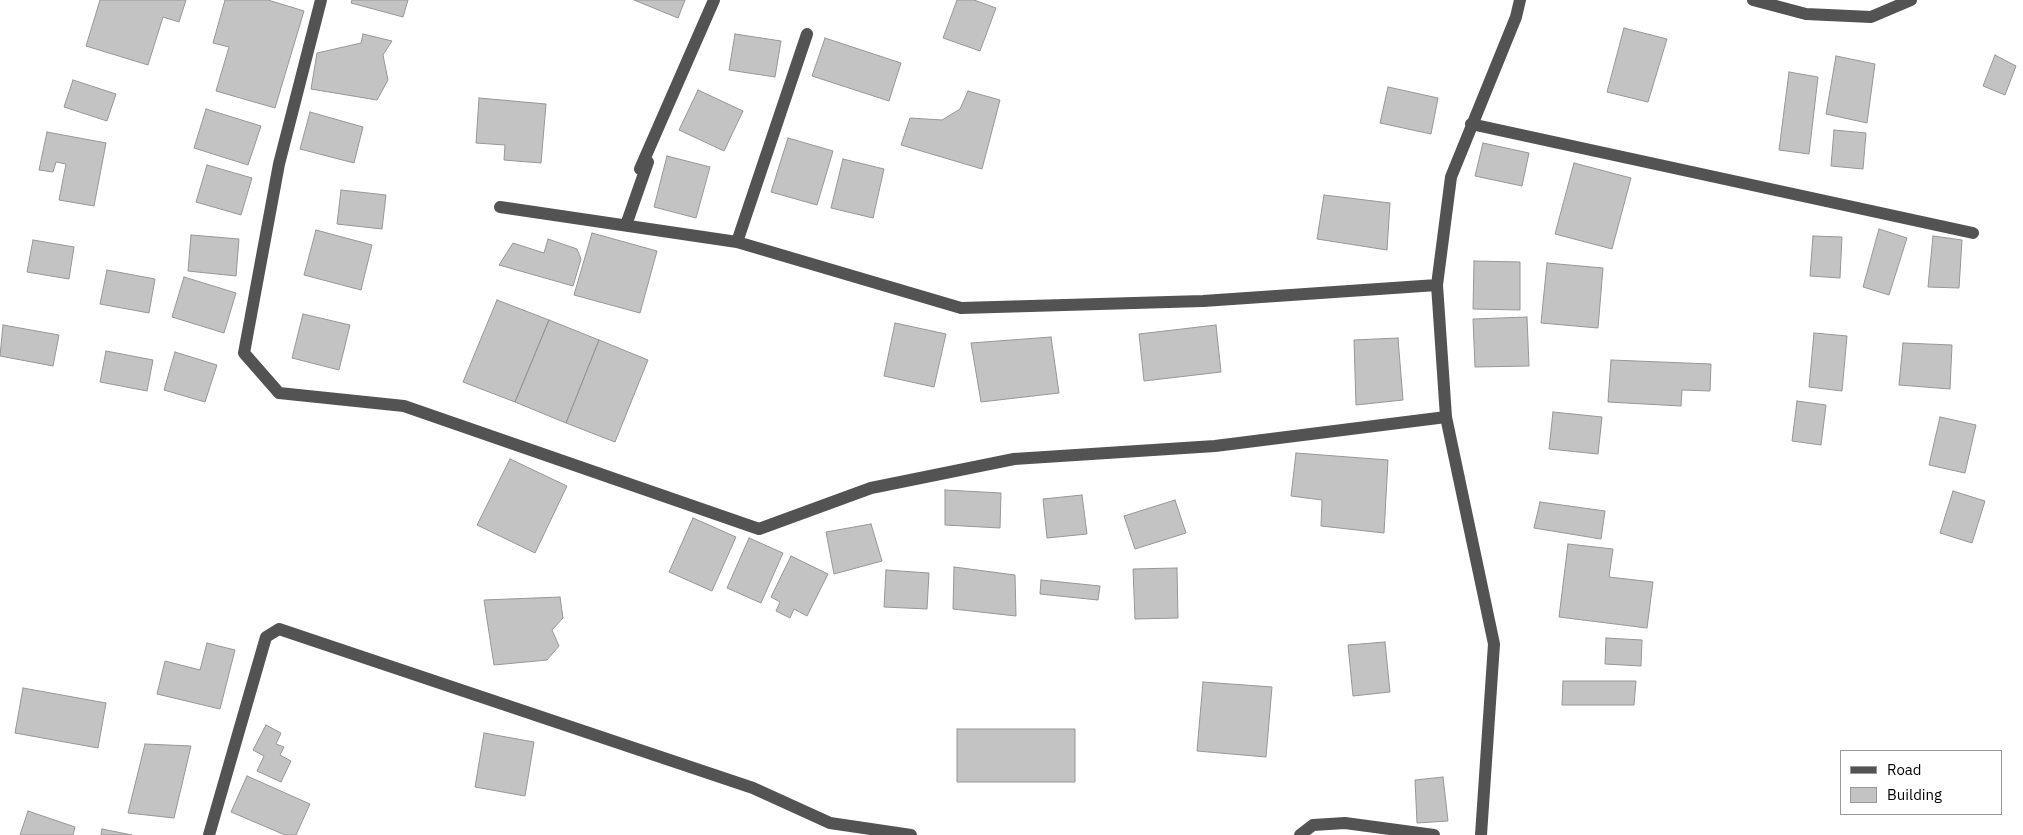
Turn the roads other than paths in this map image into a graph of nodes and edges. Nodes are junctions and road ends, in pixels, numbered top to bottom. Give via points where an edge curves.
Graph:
1 (321, 0) edge
2 (714, 0) edge
3 (1520, 0) edge
4 (1753, 0) edge
5 (1911, 0) edge
6 (807, 34) dead end
7 (670, 101) junction
8 (1471, 124) junction
9 (640, 169) dead end
10 (500, 207) dead end
11 (626, 225) junction
12 (1973, 233) dead end
13 (737, 242) junction
14 (1437, 285) junction
15 (1446, 417) junction
16 (208, 835) edge
17 (911, 835) edge
18 (1300, 835) edge
19 (1434, 835) edge
20 (1481, 835) edge

1 - 15 street via 279,164 244,352 279,394 404,406 759,529 872,488 1014,459 1215,446
2 - 7 street
3 - 8 street via 1516,17
4 - 5 street via 1806,14 1871,17
6 - 13 street
7 - 9 street
7 - 11 street
8 - 12 street
8 - 14 street via 1451,177
10 - 11 street
11 - 13 street
13 - 14 street via 961,308 1203,301
14 - 15 street
15 - 20 street via 1494,644
16 - 17 street via 266,637 279,629 753,788 830,823
18 - 19 street via 1313,826 1345,823

